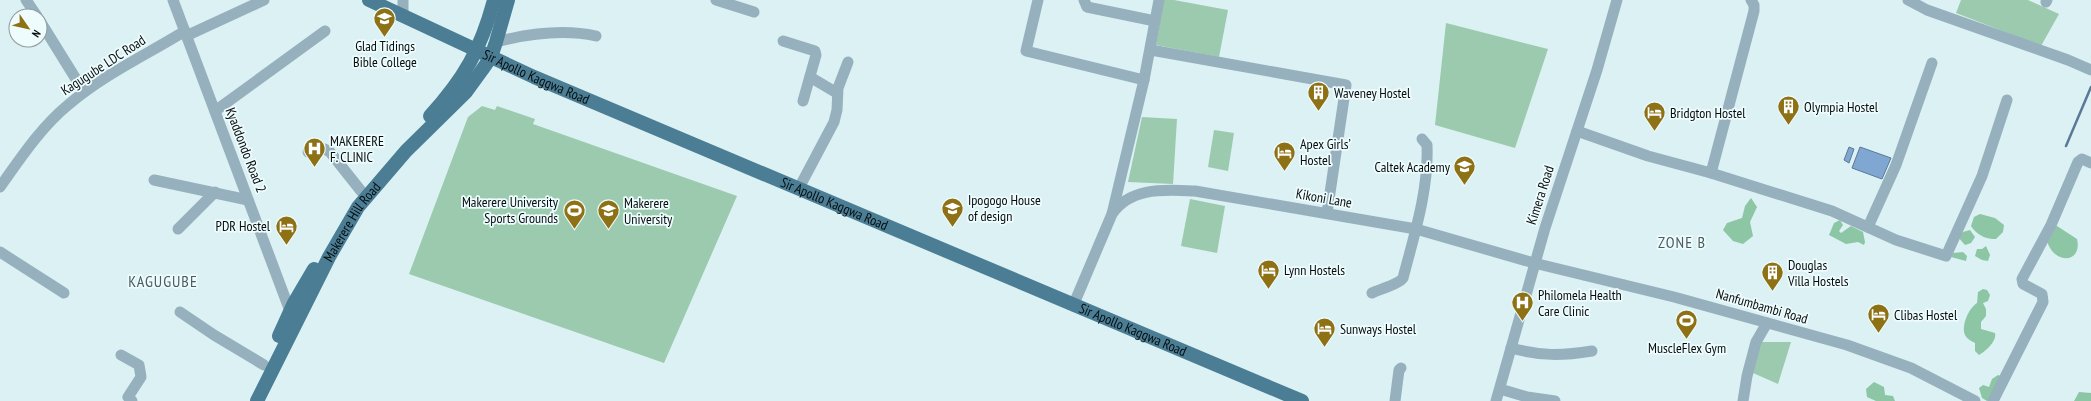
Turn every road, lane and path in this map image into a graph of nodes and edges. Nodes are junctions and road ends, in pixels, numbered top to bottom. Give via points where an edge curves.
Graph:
1 (173, 0) edge
2 (264, 0) edge
3 (369, 0) edge
4 (403, 0) edge
5 (494, 0) edge
6 (508, 0) edge
7 (716, 0) edge
8 (1038, 0) edge
9 (1084, 0) edge
10 (1159, 0) edge
11 (1617, 0) edge
12 (1751, 0) edge
13 (1908, 0) edge
14 (754, 12) dead end
15 (403, 16) junction
16 (1155, 21) junction
17 (325, 31) dead end
18 (186, 34) junction
19 (48, 35) edge
20 (596, 36) dead end
21 (783, 41) dead end
22 (496, 42) junction
23 (1150, 50) junction
24 (477, 51) junction
25 (491, 58) junction
26 (848, 62) dead end
27 (1932, 63) dead end
28 (2091, 70) edge
29 (810, 77) junction
30 (1144, 80) junction
31 (84, 92) junction
32 (837, 94) junction
33 (2007, 100) dead end
34 (803, 101) dead end
35 (215, 111) junction
36 (1577, 131) junction
37 (1422, 139) dead end
38 (308, 152) dead end
39 (2091, 163) edge
40 (1711, 173) junction
41 (154, 180) dead end
42 (0, 187) edge
43 (799, 188) junction
44 (361, 191) junction
45 (215, 192) junction
46 (248, 200) junction
47 (1326, 213) junction
48 (1112, 214) junction
49 (1868, 227) junction
50 (178, 229) dead end
51 (1416, 229) junction
52 (0, 252) edge
53 (1534, 263) junction
54 (64, 293) dead end
55 (1372, 293) dead end
56 (1073, 306) junction
57 (290, 311) junction
58 (180, 312) dead end
59 (1768, 323) junction
60 (1511, 348) junction
61 (1592, 351) dead end
62 (121, 356) dead end
63 (264, 365) junction
64 (1401, 368) dead end
65 (1500, 389) junction
66 (132, 401) edge
67 (248, 401) edge
68 (257, 401) edge
69 (1302, 401) edge
70 (1395, 401) edge
71 (1496, 401) edge
72 (1555, 401) edge
73 (1743, 401) edge
74 (1975, 401) edge
75 (1993, 401) edge

1 - 18 street, Kyaddondo Road 2
2 - 18 street, Kagugube LDC Road
3 - 15 main road, Sir Apollo Kaggwa Road
4 - 15 street
5 - 24 main road, Makerere Hill Road
6 - 22 main road, Makerere Hill Road
7 - 14 street
8 - 30 street via 1026,51
9 - 16 street via 1087,7
10 - 16 street
11 - 36 street, Kimera Road
12 - 40 street via 1754,12
13 - 28 street via 1927,10
15 - 24 main road, Sir Apollo Kaggwa Road
16 - 23 street
17 - 35 street
18 - 31 street, Kagugube LDC Road
18 - 35 street, Kyaddondo Road 2
19 - 31 street
20 - 22 street via 521,36
21 - 29 street via 815,51
22 - 25 main road, Makerere Hill Road
23 - 30 street
23 - 47 street via 1346,85
24 - 25 main road, Sir Apollo Kaggwa Road
24 - 44 main road, Makerere Hill Road via 462,78
25 - 43 main road, Sir Apollo Kaggwa Road
25 - 68 main road, Makerere Hill Road via 466,92 406,151 358,207 329,257
26 - 32 street
27 - 49 street via 1896,165
29 - 32 street
29 - 34 street
30 - 48 street
31 - 42 street, Kagugube LDC Road via 52,122
32 - 43 street via 834,122
33 - 49 street via 1982,176 1946,256 1896,240
35 - 46 street, Kyaddondo Road 2
36 - 40 street via 1648,156
36 - 53 street, Kimera Road
37 - 51 street via 1427,148
38 - 44 street via 318,147 325,148
39 - 75 street via 2080,160 2051,225 2022,279 2023,284 2042,294 2043,302
40 - 49 street via 1832,211
41 - 45 street
43 - 56 main road, Sir Apollo Kaggwa Road
44 - 57 main road, Makerere Hill Road
45 - 46 street
45 - 50 street
46 - 57 street, Kyaddondo Road 2
47 - 48 street, Kikoni Lane via 1195,191 1153,190 1121,203
47 - 51 street, Kikoni Lane
48 - 56 street
51 - 53 street, Kikoni Lane
51 - 55 street via 1402,281
52 - 54 street
53 - 59 street, Nanfumbambi Road
53 - 60 street, Kimera Road
56 - 69 main road, Sir Apollo Kaggwa Road
57 - 63 main road, Makerere Hill Road
58 - 63 street
59 - 73 street via 1756,342
59 - 74 street, Nanfumbambi Road via 1897,362
60 - 61 street via 1533,354 1564,356
60 - 65 street, Kimera Road
62 - 66 street via 139,365 141,377 128,397
63 - 67 main road, Makerere Hill Road
64 - 70 street
65 - 71 street, Kimera Road
65 - 72 street via 1527,397

